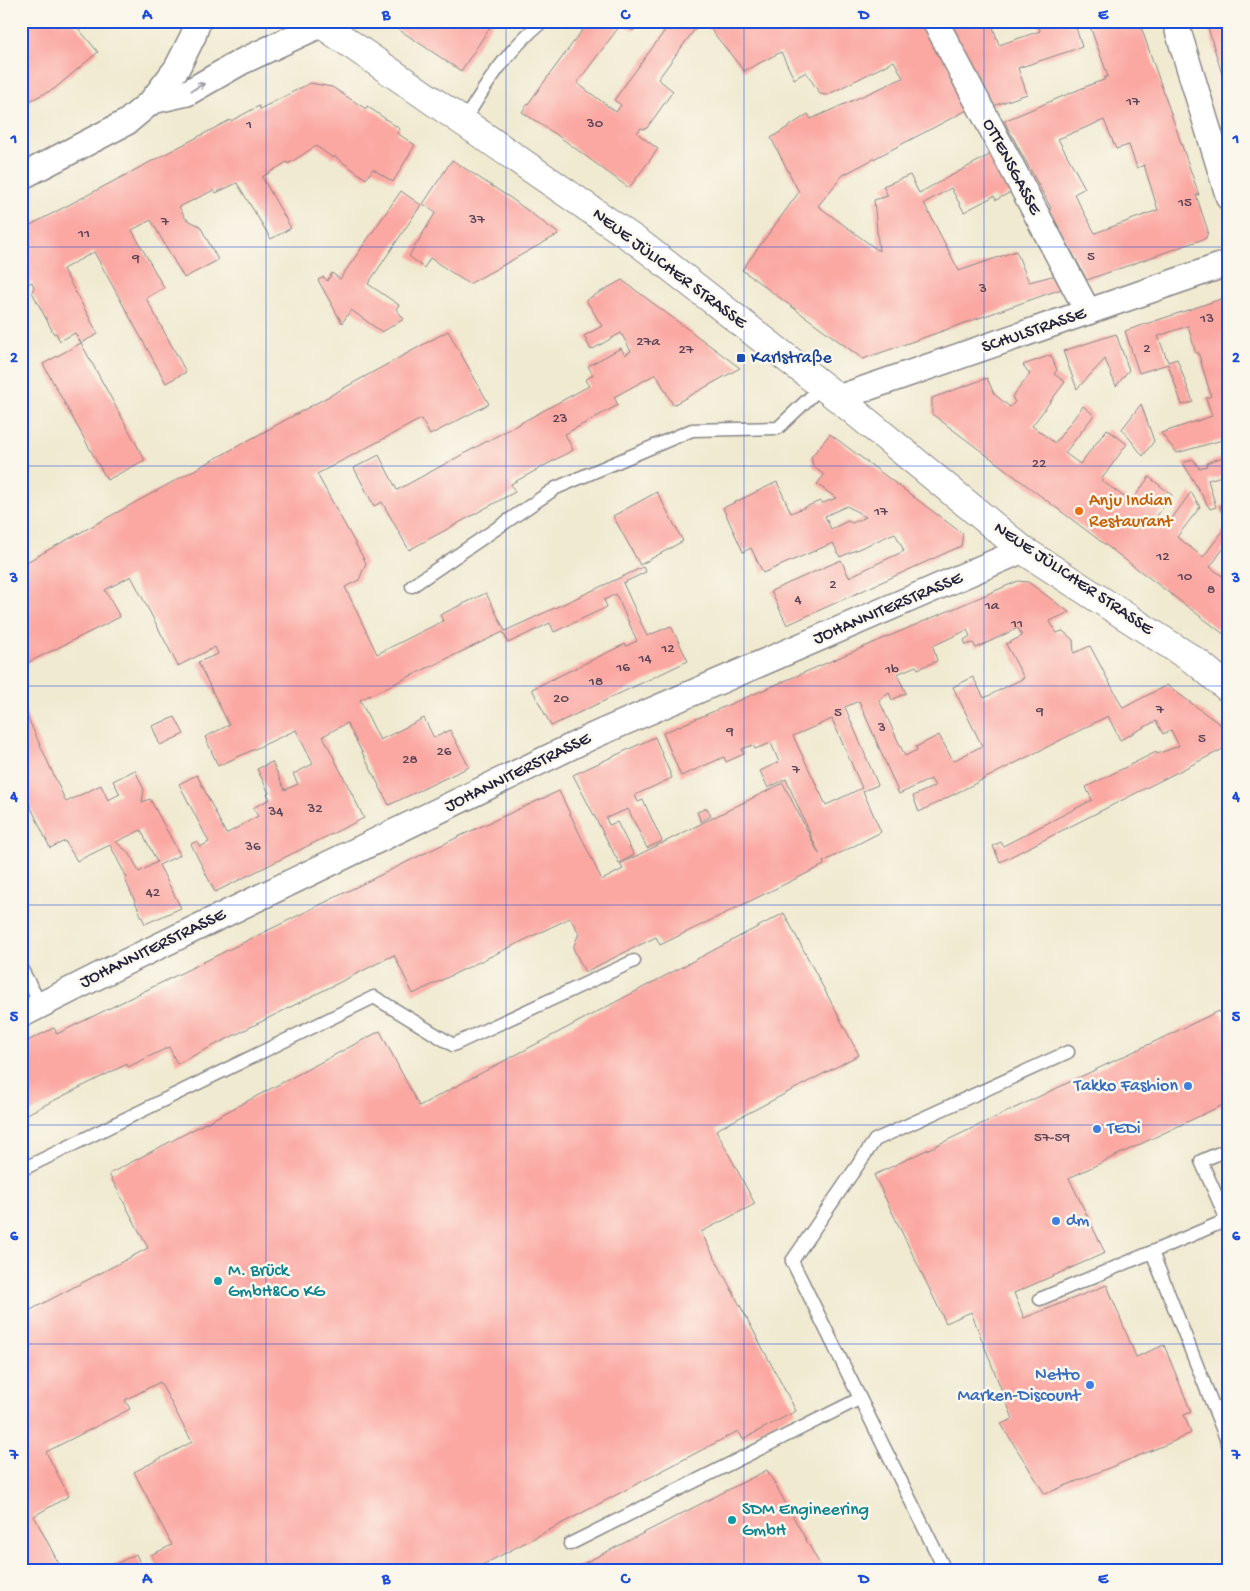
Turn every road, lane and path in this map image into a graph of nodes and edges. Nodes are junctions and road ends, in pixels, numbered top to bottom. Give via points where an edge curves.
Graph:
1 (198, 21) edge
2 (543, 21) edge
3 (935, 21) edge
4 (1175, 21) edge
5 (319, 23) edge
6 (152, 101) junction
7 (464, 121) junction
8 (21, 177) edge
9 (1229, 198) edge
10 (1229, 262) edge
11 (1088, 312) junction
12 (830, 392) junction
13 (1023, 550) junction
14 (412, 586) dead end
15 (1229, 689) edge
16 (634, 962) dead end
17 (21, 968) edge
18 (31, 1010) edge
19 (1068, 1052) dead end
20 (1229, 1149) edge
21 (21, 1170) edge
22 (1152, 1252) junction
23 (1040, 1299) dead end
24 (859, 1398) junction
25 (1229, 1446) edge
26 (570, 1544) dead end
27 (945, 1570) edge

1 - 6 street via 177,68
2 - 7 lane via 525,36 491,76
3 - 11 street, OTTENSGASSE
4 - 9 street
6 -> 5 street via 187,93
5 - 7 street, NEUE JÜLICHER STRASSE
6 - 8 street via 127,122
7 - 12 street, NEUE JÜLICHER STRASSE via 642,244
10 - 11 street, SCHULSTRASSE
11 - 12 street, SCHULSTRASSE
12 - 13 street, NEUE JÜLICHER STRASSE
12 - 14 lane via 778,428 692,430 556,488
13 - 15 street, NEUE JÜLICHER STRASSE via 1198,663
13 - 18 street, JOHANNITERSTRASSE via 595,735
16 - 21 lane via 453,1045 374,997
17 - 18 lane
19 - 24 lane via 875,1140 792,1261
20 - 22 lane via 1201,1161 1227,1220
22 - 23 lane
22 - 25 lane
24 - 26 lane
24 - 27 lane

